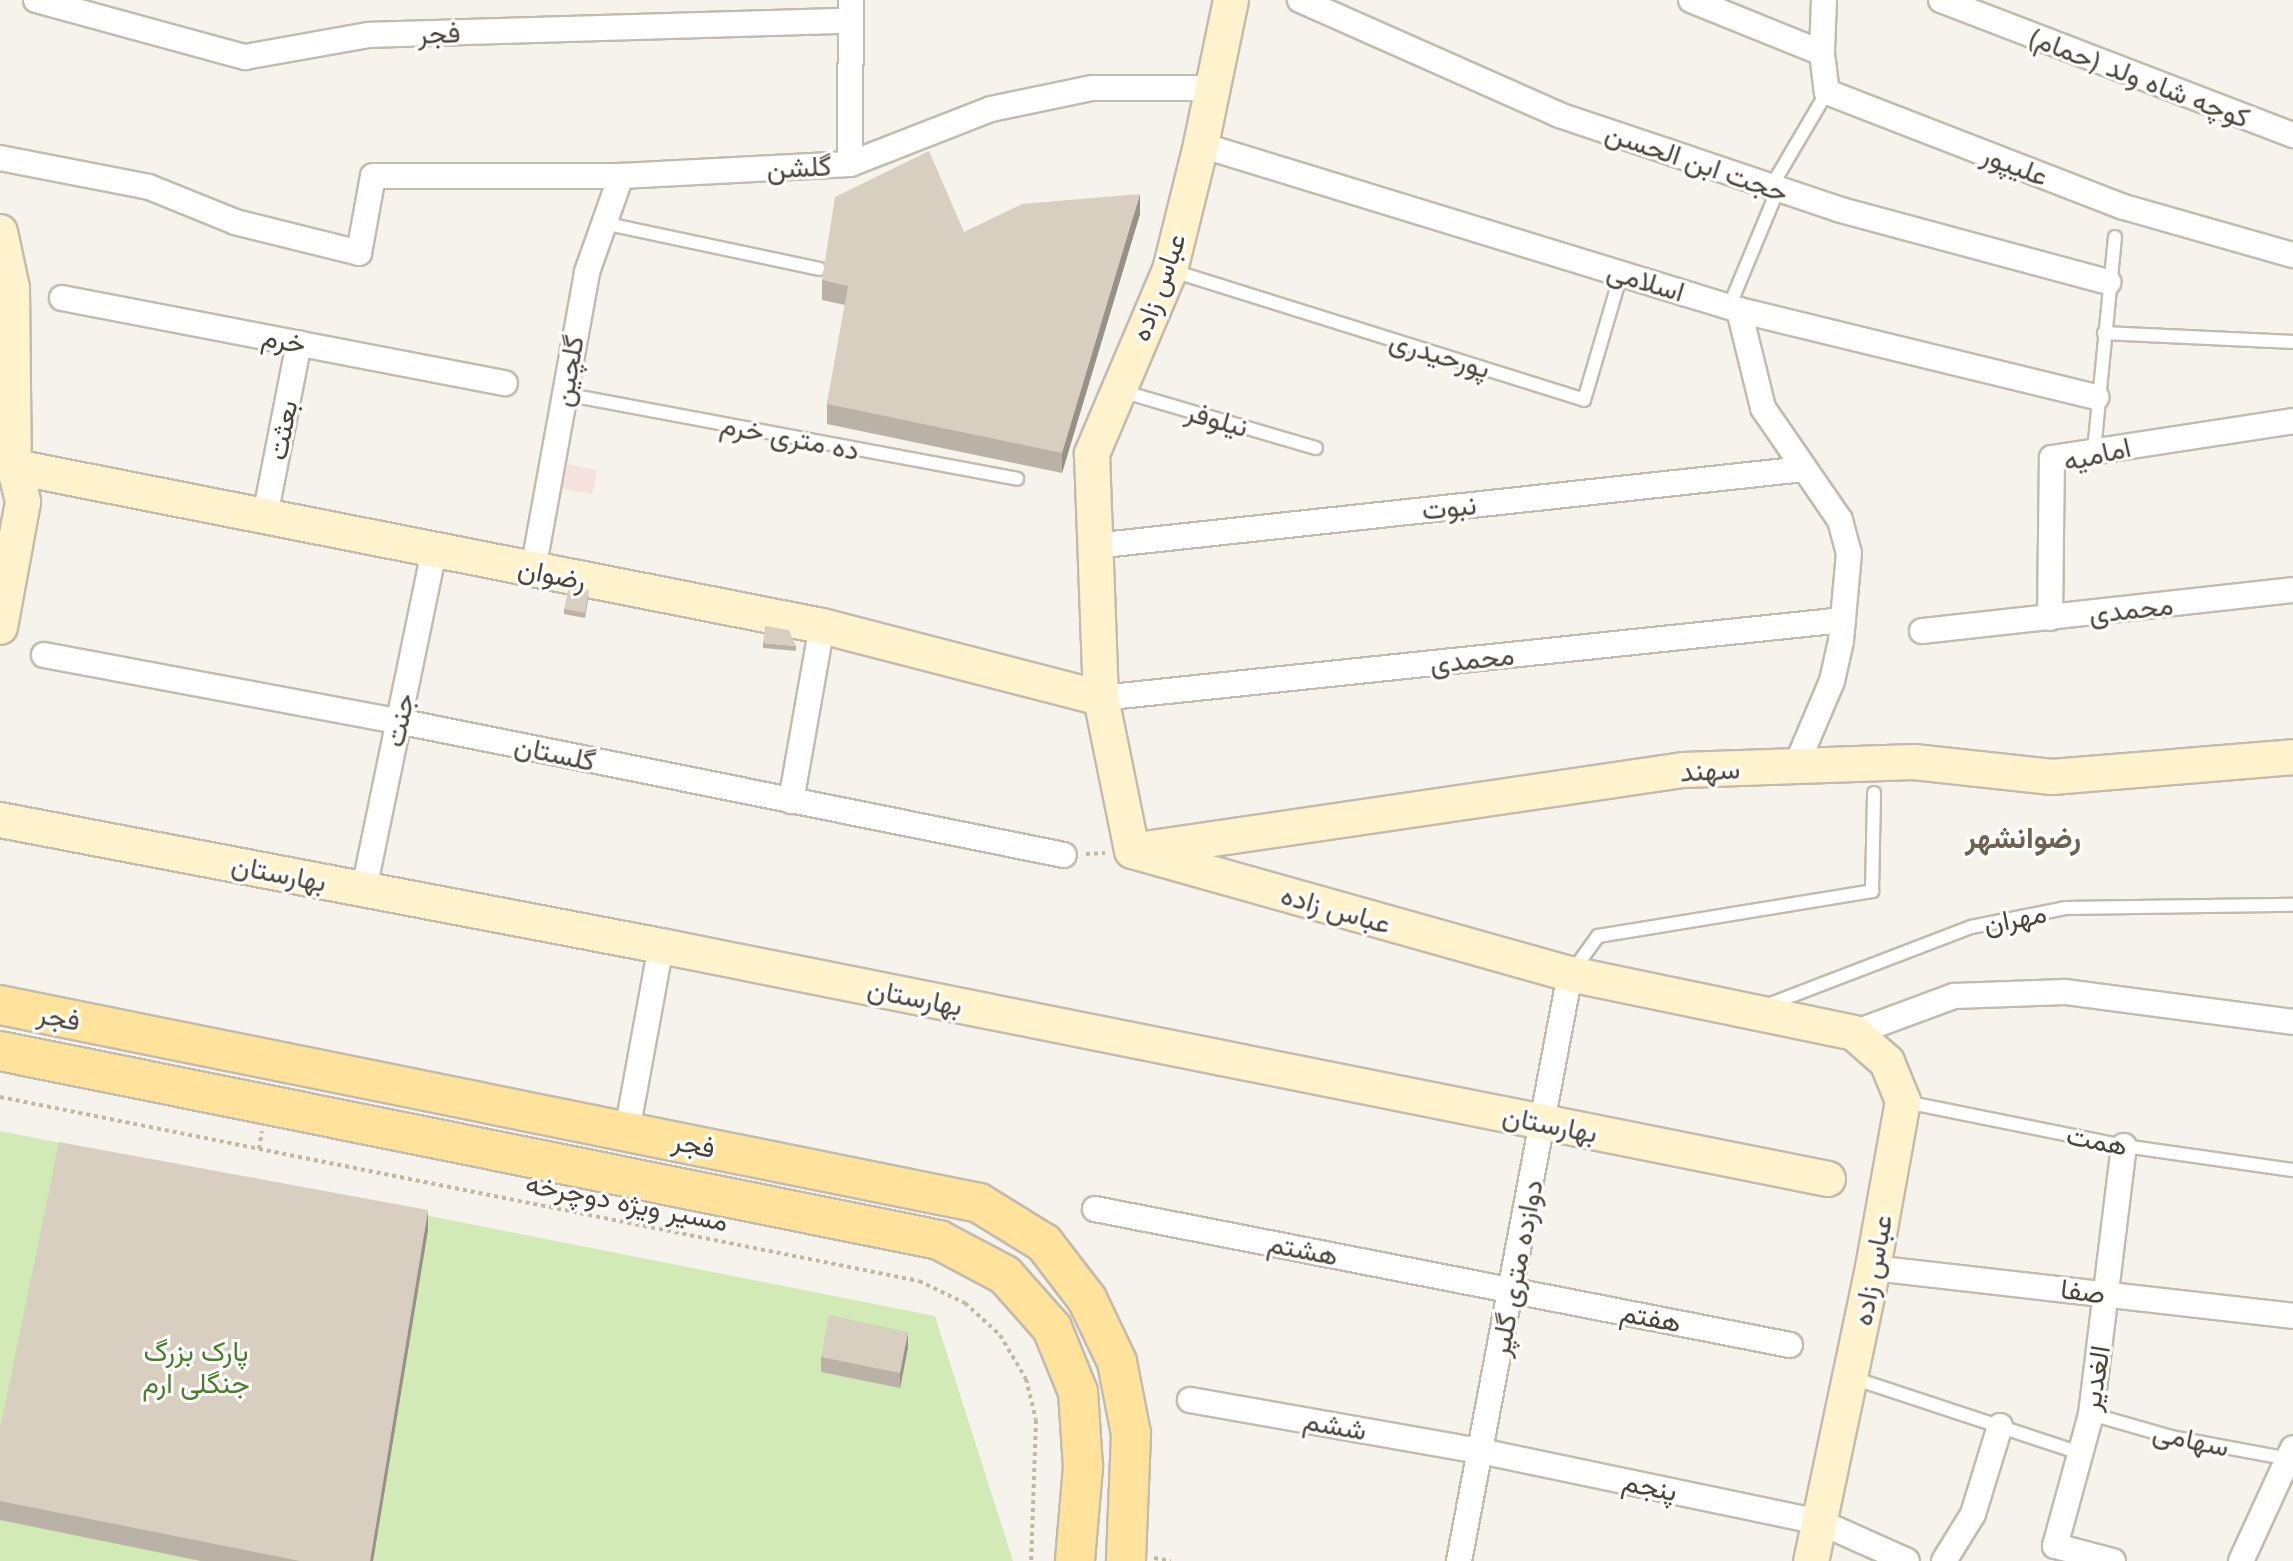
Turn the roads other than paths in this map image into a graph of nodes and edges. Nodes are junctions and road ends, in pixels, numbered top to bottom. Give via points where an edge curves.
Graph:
1 (36, 0) edge
2 (1231, 0) edge
3 (1300, 0) edge
4 (1691, 0) edge
5 (1824, 0) edge
6 (1941, 0) edge
7 (851, 10) edge
8 (1822, 53) junction
9 (1212, 88) junction
10 (1827, 92) junction
11 (2293, 135) edge
12 (1201, 145) junction
13 (0, 158) edge
14 (850, 164) junction
15 (621, 176) junction
16 (1774, 188) junction
17 (602, 223) junction
18 (0, 232) edge
19 (2115, 237) dead end
20 (2293, 255) edge
21 (819, 269) dead end
22 (1170, 270) junction
23 (1621, 274) junction
24 (2108, 282) junction
25 (62, 298) dead end
26 (1734, 308) junction
27 (2104, 333) junction
28 (2293, 342) edge
29 (299, 343) junction
30 (505, 383) dead end
31 (1118, 391) junction
32 (564, 394) junction
33 (2097, 397) junction
34 (2293, 421) edge
35 (1316, 448) dead end
36 (2094, 451) junction
37 (1804, 469) junction
38 (5, 470) edge
39 (1017, 479) dead end
40 (265, 516) junction
41 (1094, 546) junction
42 (434, 551) junction
43 (533, 570) junction
44 (2293, 590) edge
45 (2050, 618) junction
46 (1843, 620) junction
47 (822, 626) junction
48 (0, 627) edge
49 (1922, 631) dead end
50 (44, 655) dead end
51 (1101, 698) junction
52 (398, 721) junction
53 (2293, 757) edge
54 (1796, 766) junction
55 (1874, 793) dead end
56 (791, 801) junction
57 (0, 820) edge
58 (1132, 851) junction
59 (1064, 855) road end
60 (364, 889) junction
61 (2293, 905) edge
62 (661, 946) junction
63 (1570, 974) junction
64 (0, 1005) edge
65 (1753, 1010) junction
66 (2293, 1022) edge
67 (1854, 1033) junction
68 (0, 1051) edge
69 (1903, 1101) junction
70 (1543, 1123) junction
71 (627, 1131) junction
72 (2124, 1146) junction
73 (2293, 1170) edge
74 (619, 1175) junction
75 (1828, 1179) dead end
76 (1095, 1209) dead end
77 (1873, 1268) junction
78 (1512, 1289) junction
79 (2108, 1294) junction
80 (2293, 1316) edge
81 (1790, 1345) dead end
82 (1850, 1377) junction
83 (1190, 1400) dead end
84 (2091, 1414) junction
85 (2000, 1426) junction
86 (1480, 1451) junction
87 (2080, 1453) junction
88 (2291, 1455) edge
89 (1820, 1522) junction
90 (1075, 1561) edge
91 (1126, 1561) edge
92 (1459, 1561) edge
93 (1811, 1561) edge
94 (1907, 1561) edge
95 (1944, 1561) edge
96 (2113, 1561) edge
97 (2241, 1561) edge

1 - 7 street, فجر via 245,57 369,35
2 - 9 street, عباس زاده
3 - 16 street, حجت ابن الحسن via 1559,115
4 - 8 street
5 - 8 street
6 - 11 street, کوچه شاه ولد (حمام)
7 - 14 street
8 - 10 street
9 - 12 street, عباس زاده
9 - 14 street, گلشن via 1092,88 991,109
10 - 16 lane
10 - 20 street, علیپور via 2124,207
12 - 22 street, عباس زاده
12 - 23 street, اسلامی
13 - 15 street, گلشن via 149,187 235,222 359,253 373,176
14 - 15 street, گلشن
15 - 17 street, گلچین
16 - 24 street, حجت ابن الحسن
16 - 26 lane
17 - 21 lane
17 - 32 street, گلچین via 587,272
18 - 38 street via 12,288
19 - 24 lane
22 - 23 lane, پورحیدری via 1584,400
22 - 31 street, عباس زاده
23 - 26 street, اسلامی
24 - 27 lane
25 - 29 street, خرم
26 - 33 street, اسلامی
26 - 37 street via 1763,408
27 - 28 lane
27 - 33 lane
29 - 30 street, خرم
29 - 40 street, بعثت
31 - 35 lane, نیلوفر
31 - 41 street, عباس زاده via 1092,454
32 - 39 lane, ده متری خرم
32 - 43 street, گلچین
33 - 36 lane
34 - 36 street, امامیه
36 - 45 street, امامیه via 2052,458
37 - 41 street, نبوت
37 - 46 street via 1840,520 1849,553
38 - 40 street, رضوان
38 - 48 street via 23,502
40 - 42 street, رضوان
41 - 51 street, عباس زاده
42 - 43 street, رضوان
42 - 52 street, جنت
43 - 47 street, رضوان
44 - 45 street, محمدی
45 - 49 street, محمدی
46 - 51 street, محمدی
46 - 54 street via 1832,681
47 - 51 street, رضوان
47 - 56 street
50 - 52 street, گلستان
51 - 58 street, عباس زاده
52 - 56 street, گلستان
52 - 60 street, جنت
53 - 54 street, سهند via 2052,777 1914,762
54 - 58 street, سهند via 1683,770
55 - 63 lane via 1872,891 1598,936
56 - 59 street, گلستان
57 - 60 street, بهارستان
58 - 63 street, عباس زاده
60 - 62 street, بهارستان
61 - 65 lane, مهران via 2065,908 1971,927
62 - 70 street, بهارستان
62 - 71 street
63 - 65 street, عباس زاده
63 - 70 street, دوازده متری گلپر
64 - 71 main road, فجر
65 - 67 street, عباس زاده
66 - 67 street via 2065,992 1954,996
67 - 69 street, عباس زاده via 1887,1062
68 - 74 main road, فجر
69 - 72 lane, همت
69 - 77 street, عباس زاده
70 - 75 street, بهارستان
70 - 78 street, دوازده متری گلپر
71 - 74 main road
71 - 91 main road, فجر via 979,1203 1044,1243 1087,1299 1117,1362 1131,1434
72 - 73 lane, همت
72 - 79 street, الغدیر
74 - 90 main road, فجر via 939,1240 1005,1275 1052,1328 1078,1392 1083,1467
76 - 78 street, هشتم
77 - 79 street, صفا
77 - 82 street, عباس زاده
78 - 81 street, هفتم
78 - 86 street, دوازده متری گلپر
79 - 80 street, صفا
79 - 84 street, الغدیر
82 - 85 lane
82 - 89 street, عباس زاده
83 - 86 street, ششم
84 - 87 street, الغدیر
84 - 88 lane, سهامی via 2171,1437
85 - 87 lane
85 - 95 street via 1973,1514
86 - 89 street, پنجم
86 - 92 street, دوازده متری گلپر
87 - 96 street, الغدیر via 2055,1546
88 - 97 street
89 - 93 street, عباس زاده
89 - 94 street, پنجم

